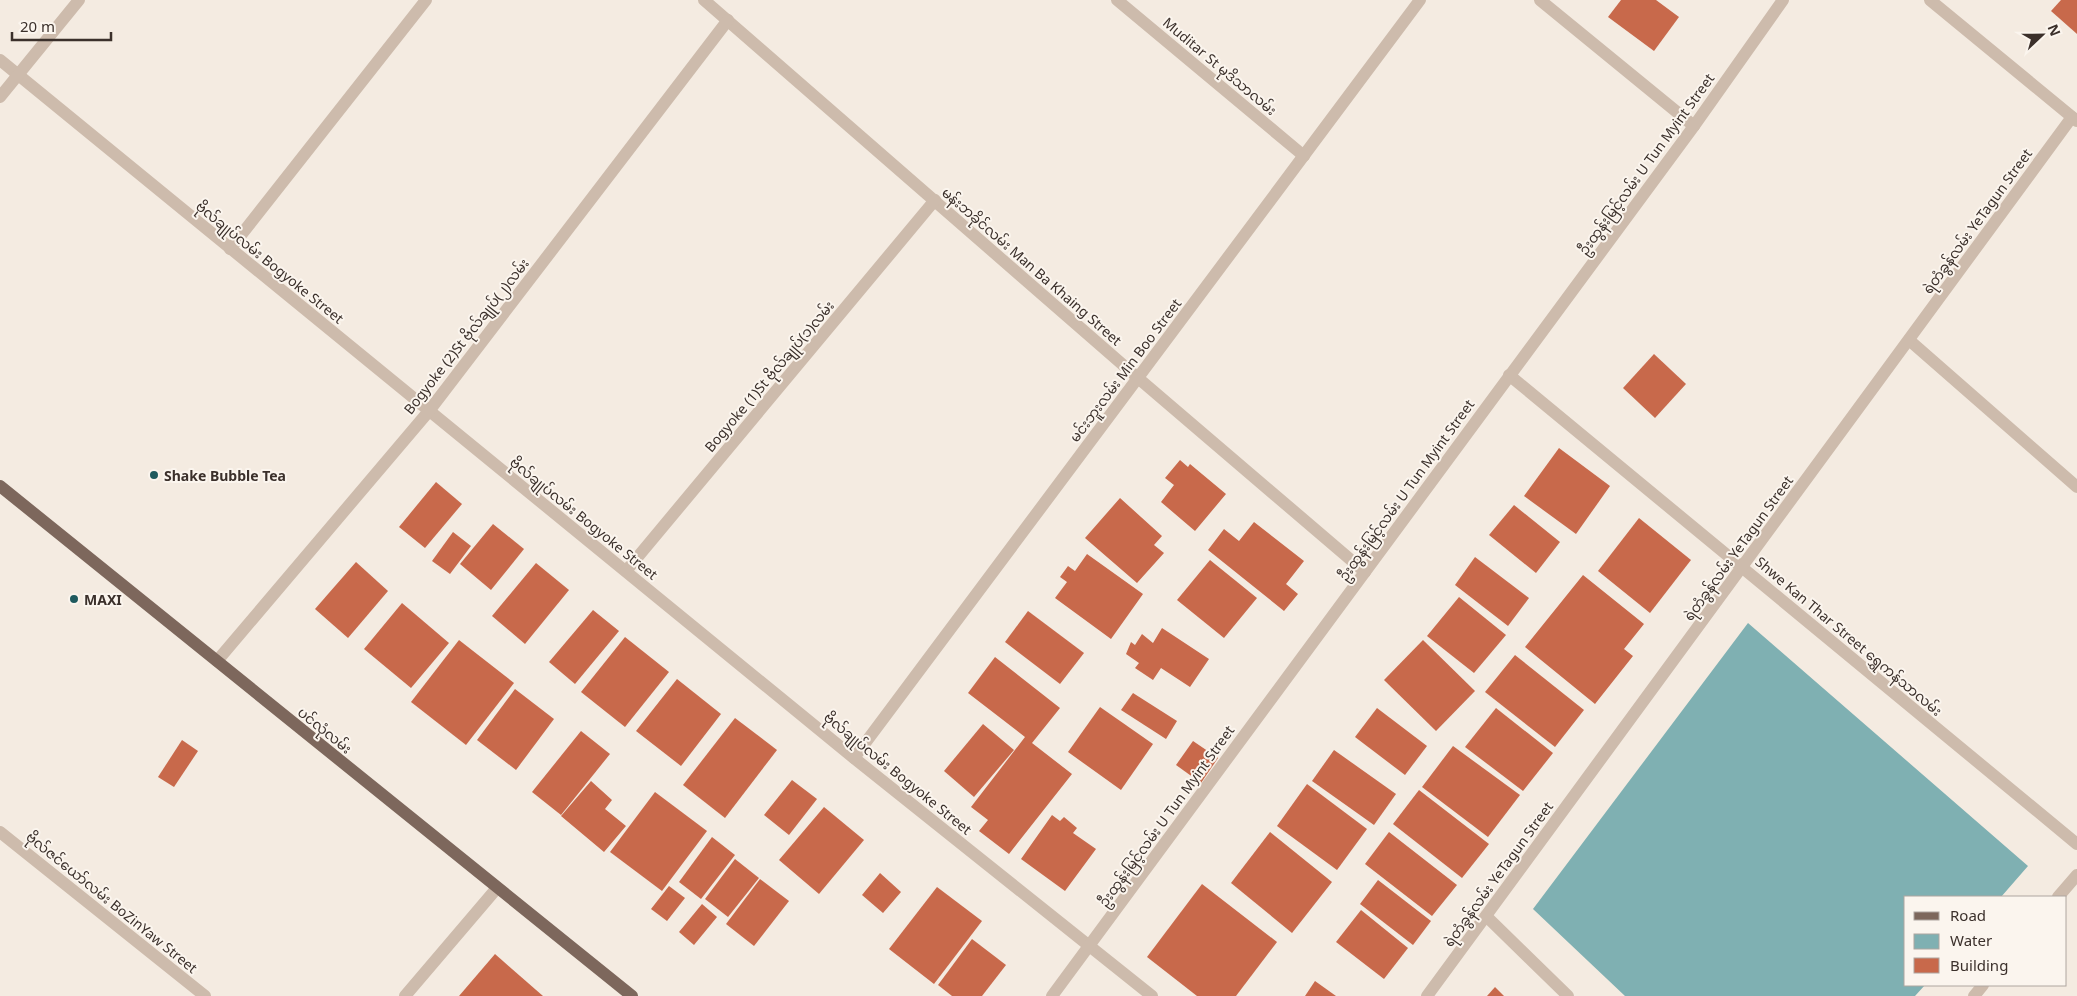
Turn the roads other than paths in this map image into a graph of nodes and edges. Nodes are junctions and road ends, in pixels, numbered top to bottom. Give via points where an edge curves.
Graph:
1 (79, 0) edge
2 (426, 0) edge
3 (704, 0) edge
4 (1117, 0) edge
5 (1420, 0) edge
6 (1540, 0) edge
7 (1783, 0) edge
8 (1930, 0) edge
9 (728, 20) junction
10 (0, 60) edge
11 (18, 75) junction
12 (0, 97) edge
13 (2075, 119) edge
14 (1694, 126) junction
15 (1304, 156) junction
16 (935, 200) junction
17 (230, 249) junction
18 (1909, 340) junction
19 (1509, 375) junction
20 (1138, 378) junction
21 (429, 410) junction
22 (0, 486) edge
23 (2077, 487) edge
24 (1742, 567) junction
25 (626, 571) junction
26 (1365, 572) junction
27 (217, 661) junction
28 (854, 758) junction
29 (0, 832) edge
30 (2077, 844) edge
31 (2077, 875) edge
32 (497, 888) junction
33 (2059, 896) edge
34 (1486, 916) junction
35 (1090, 945) junction
36 (1982, 986) edge
37 (205, 996) edge
38 (405, 996) edge
39 (632, 996) edge
40 (1052, 996) edge
41 (1152, 996) edge
42 (1427, 996) edge
43 (1568, 996) edge
44 (1974, 996) edge

1 - 11 street
2 - 17 street
3 - 9 street, မန်းဘခိုင်လမ်း Man Ba Khaing Street
4 - 15 street, Muditar St မုဒိသာလမ်း
5 - 15 street, မင်းဘူးလမ်း Min Boo Street
6 - 14 street
7 - 14 street, ဦးထွန်းမြင့်လမ်း U Tun Myint Street
8 - 13 street
9 - 16 street, မန်းဘခိုင်လမ်း Man Ba Khaing Street
9 - 21 street, Bogyoke (2)St ဗိုလ်ချုပ်(၂)လမ်း
10 - 11 street, ဗိုလ်ချုပ်လမ်း Bogyoke Street
11 - 12 street
11 - 17 street, ဗိုလ်ချုပ်လမ်း Bogyoke Street
13 - 18 street, ရဲတံခွန်လမ်း YeTagun Street
14 - 19 street, ဦးထွန်းမြင့်လမ်း U Tun Myint Street
15 - 20 street, မင်းဘူးလမ်း Min Boo Street
16 - 20 street, မန်းဘခိုင်လမ်း Man Ba Khaing Street
16 - 25 street, Bogyoke (1)St ဗိုလ်ချုပ်(၁)လမ်း
17 - 21 street, ဗိုလ်ချုပ်လမ်း Bogyoke Street
18 - 23 street
18 - 24 street, ရဲတံခွန်လမ်း YeTagun Street
19 - 24 street, Shwe Kan Thar Street ရွှေကန်သာလမ်း
19 - 26 street, ဦးထွန်းမြင့်လမ်း U Tun Myint Street
20 - 26 street, မန်းဘခိုင်လမ်း Man Ba Khaing Street
20 - 28 street, မင်းဘူးလမ်း Min Boo Street
21 - 25 street, ဗိုလ်ချုပ်လမ်း Bogyoke Street
21 - 27 street, Bogyoke (2)St ဗိုလ်ချုပ်(၂)လမ်း
22 - 27 main road, ပင်လုံလမ်း
24 - 30 street, Shwe Kan Thar Street ရွှေကန်သာလမ်း
24 - 34 street, ရဲတံခွန်လမ်း YeTagun Street
25 - 28 street, ဗိုလ်ချုပ်လမ်း Bogyoke Street
26 - 35 street, ဦးထွန်းမြင့်လမ်း U Tun Myint Street
27 - 32 main road, ပင်လုံလမ်း
28 - 35 street, ဗိုလ်ချုပ်လမ်း Bogyoke Street
29 - 37 street, ဗိုလ်ဇင်ယော်လမ်း BoZinYaw Street
31 - 33 street
32 - 38 street
32 - 39 main road, ပင်လုံလမ်း
34 - 42 street, ရဲတံခွန်လမ်း YeTagun Street
34 - 43 street
35 - 40 street, ဦးထွန်းမြင့်လမ်း U Tun Myint Street
35 - 41 street, ဗိုလ်ချုပ်လမ်း Bogyoke Street
36 - 44 street

